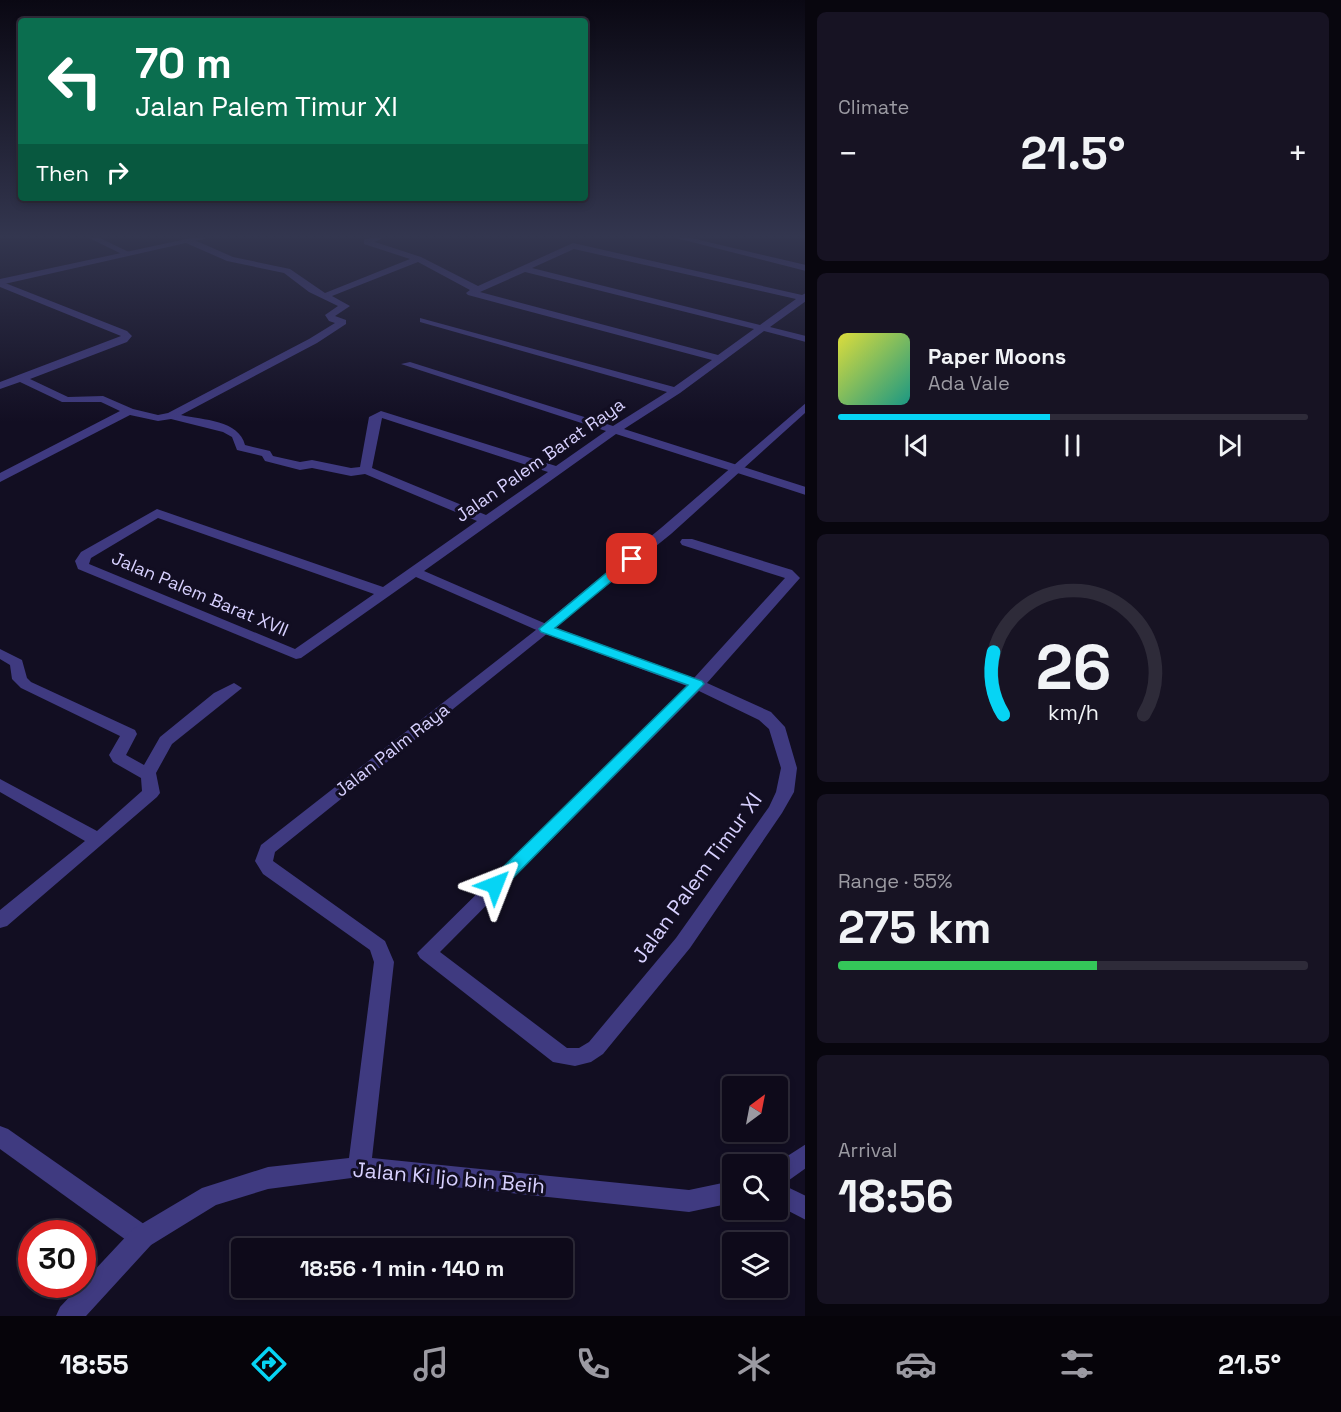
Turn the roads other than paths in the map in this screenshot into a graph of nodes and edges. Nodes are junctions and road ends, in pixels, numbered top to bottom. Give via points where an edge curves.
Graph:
1 (40, 299) edge
2 (331, 299) edge
3 (499, 299) edge
4 (646, 299) edge
5 (801, 299) edge
6 (423, 320) dead end
7 (760, 328) junction
8 (805, 339) edge
9 (721, 359) junction
10 (406, 364) dead end
11 (20, 378) junction
12 (0, 386) edge
13 (676, 391) junction
14 (805, 407) edge
15 (129, 411) junction
16 (171, 416) junction
17 (615, 430) junction
18 (734, 469) junction
19 (366, 470) junction
20 (558, 471) junction
21 (0, 478) edge
22 (805, 491) edge
23 (486, 520) junction
24 (687, 542) dead end
25 (416, 572) junction
26 (385, 593) junction
27 (546, 629) junction
28 (0, 653) edge
29 (296, 655) joint
30 (697, 684) junction
31 (234, 688) dead end
32 (147, 774) junction
33 (0, 785) edge
34 (98, 840) junction
35 (0, 921) edge
36 (0, 1136) edge
37 (805, 1155) edge
38 (359, 1167) junction
39 (788, 1168) edge
40 (722, 1194) edge
41 (788, 1199) edge
42 (805, 1208) edge
43 (142, 1237) junction
44 (69, 1316) edge

1 - 11 street via 126,335 123,340
2 - 16 street via 345,306 330,315 343,322
3 - 9 street
4 - 7 street
5 - 7 street, Jalan Palem Barat Raya
6 - 13 street
7 - 8 street
7 - 9 street, Jalan Palem Barat Raya
9 - 13 street, Jalan Palem Barat Raya
10 - 17 street
11 - 12 street
11 - 15 street via 59,398 103,399
13 - 17 street, Jalan Palem Barat Raya
14 - 18 street, Jalan Palm Raya
15 - 16 street via 158,418
15 - 21 street
16 - 19 street via 228,429 237,436 241,448 266,453 269,458 300,466
17 - 18 street
17 - 20 street, Jalan Palem Barat Raya
18 - 22 street
18 - 27 street, Jalan Palm Raya via 666,531
19 - 20 street via 375,417 381,414
19 - 23 street
20 - 23 street, Jalan Palem Barat Raya
23 - 25 street, Jalan Palem Barat Raya
24 - 30 street via 793,578
25 - 26 street, Jalan Palem Barat Raya
25 - 27 street, Jalan Palem Timur XI
26 - 29 street, Jalan Palem Barat Raya
26 - 29 street, Jalan Palem Barat XVII via 157,513 82,561 83,566
27 - 30 street, Jalan Palem Timur XI
27 - 38 street, Jalan Palm Raya via 267,849 264,861 269,869 378,946 384,962
28 - 32 street via 17,663 20,680 26,685 129,734 117,755
30 - 30 street, Jalan Palem Timur XI via 765,716 777,727 789,768 784,792 683,943 596,1048 588,1055 570,1059 561,1056 428,953
31 - 32 street via 166,741
32 - 34 street via 151,793
33 - 34 street
34 - 35 street
36 - 43 street
37 - 39 street
38 - 40 street, Jalan Ki Ijo bin Beih via 689,1201
38 - 43 street, Jalan Ki Ijo bin Beih via 268,1178 210,1196
41 - 42 street
43 - 44 street, Jalan Ki Ijo bin Beih

